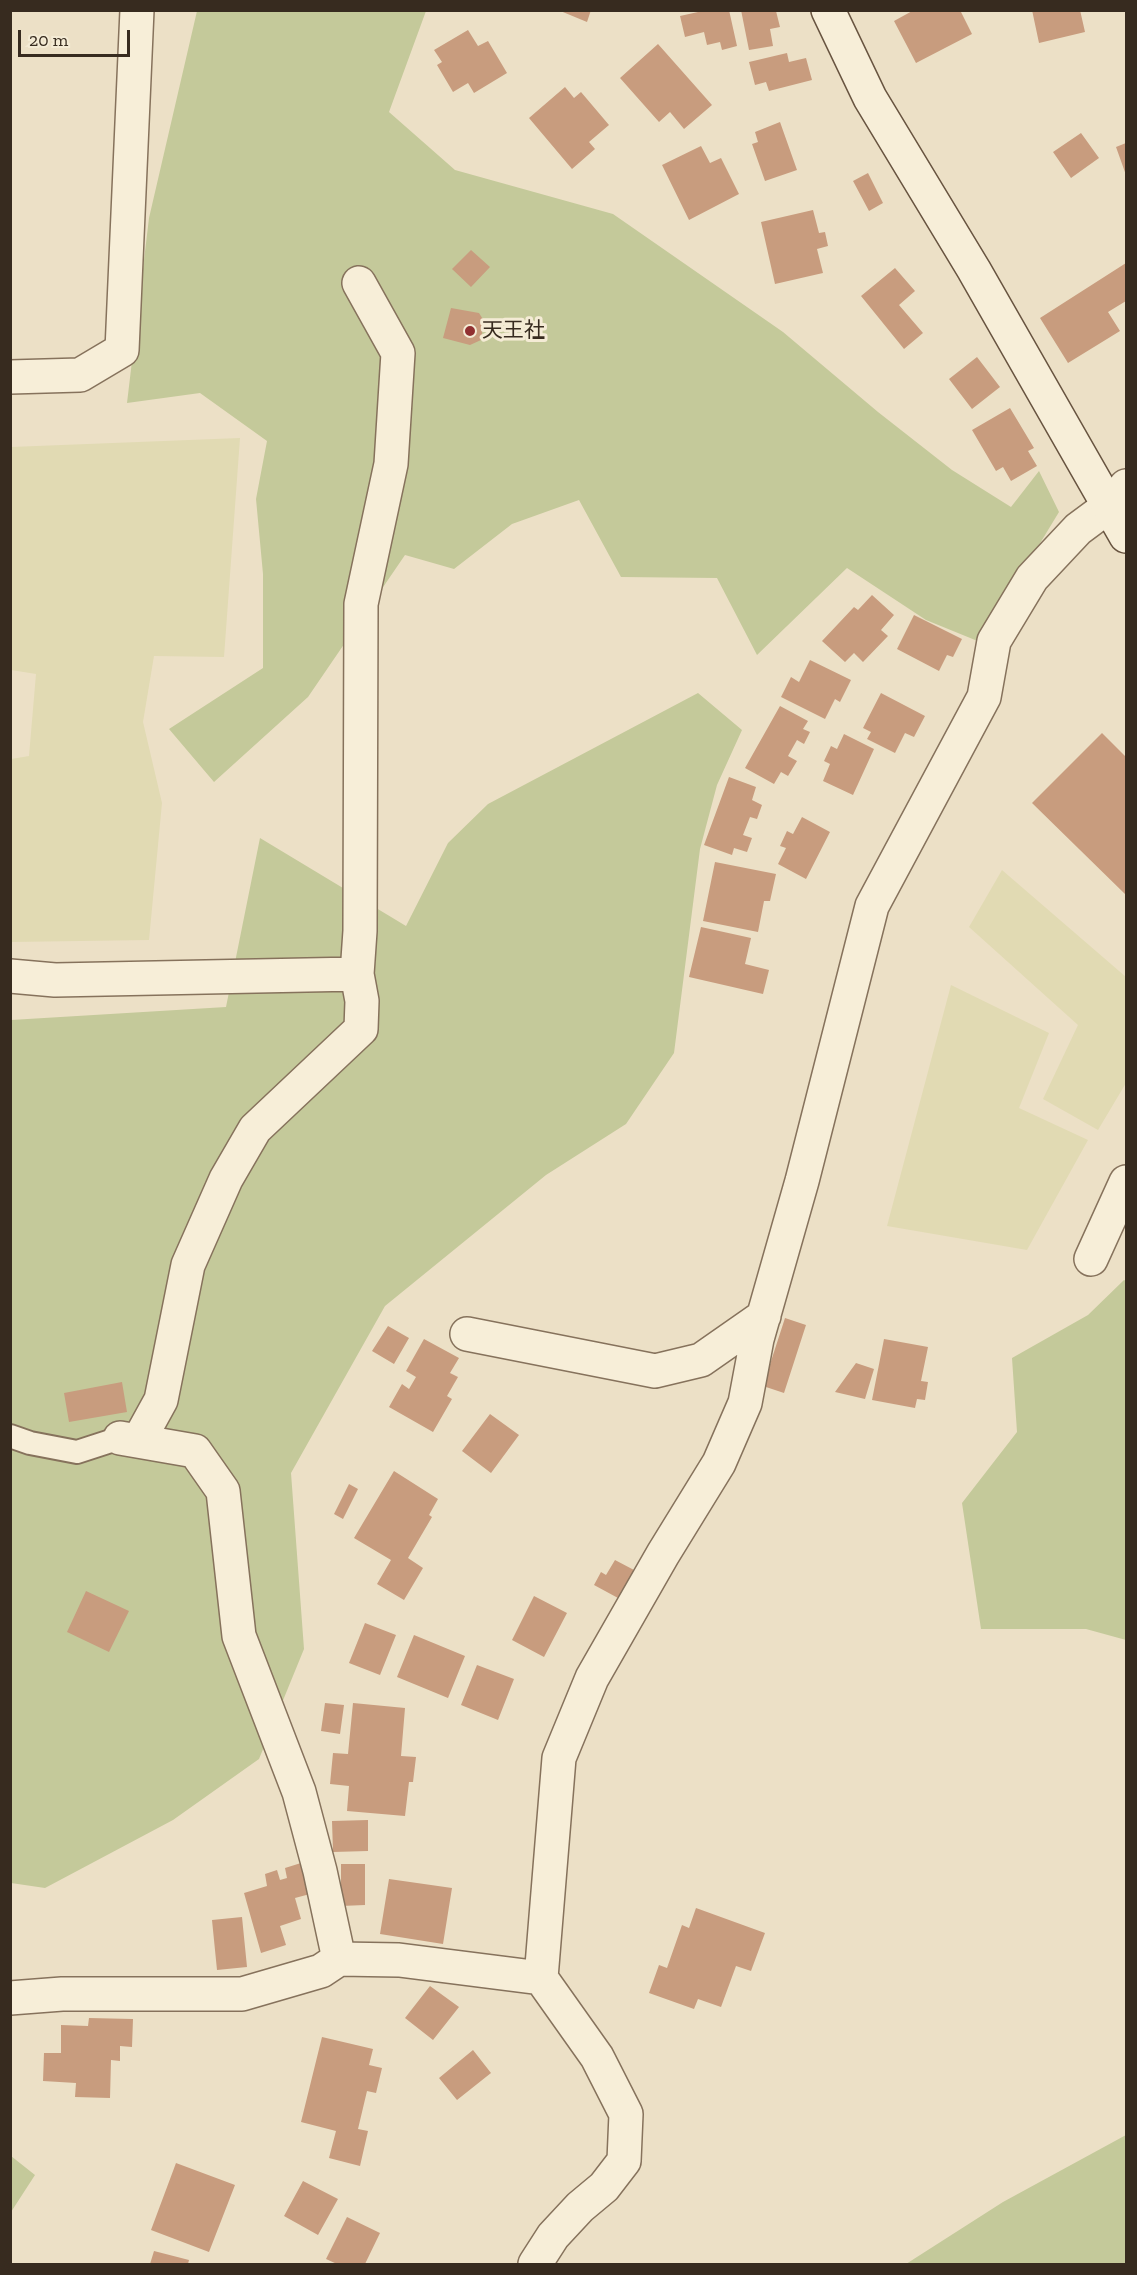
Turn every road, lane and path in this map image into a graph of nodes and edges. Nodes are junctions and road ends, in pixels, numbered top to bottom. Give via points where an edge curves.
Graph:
1 (137, 10) edge
2 (828, 10) edge
3 (359, 283) dead end
4 (10, 377) edge
5 (1118, 496) edge
6 (1126, 536) edge
7 (357, 974) junction
8 (10, 976) edge
9 (1126, 1182) edge
10 (1091, 1259) dead end
11 (764, 1316) junction
12 (467, 1334) dead end
13 (10, 1436) edge
14 (130, 1439) junction
15 (339, 1959) junction
16 (541, 1978) junction
17 (10, 1998) edge
18 (535, 2265) edge

1 - 4 street via 122,350 80,375
2 - 5 street via 870,98
3 - 7 street via 398,353 391,464 361,604
5 - 6 street
5 - 11 street via 1078,529 1032,578 994,641 984,697 872,906
7 - 8 street via 55,980
7 - 14 street via 362,1001 361,1029 255,1129 226,1179 188,1265 160,1400
9 - 10 street
11 - 12 street via 700,1360 656,1371
11 - 16 street via 745,1403 719,1463 592,1678 559,1758
13 - 14 lane via 77,1452
14 - 15 street via 195,1451 223,1491 238,1636 299,1792
15 - 16 street via 399,1960
15 - 17 street via 321,1971 242,1994 62,1994
16 - 18 street via 597,2057 626,2115 624,2161 604,2187 553,2236

